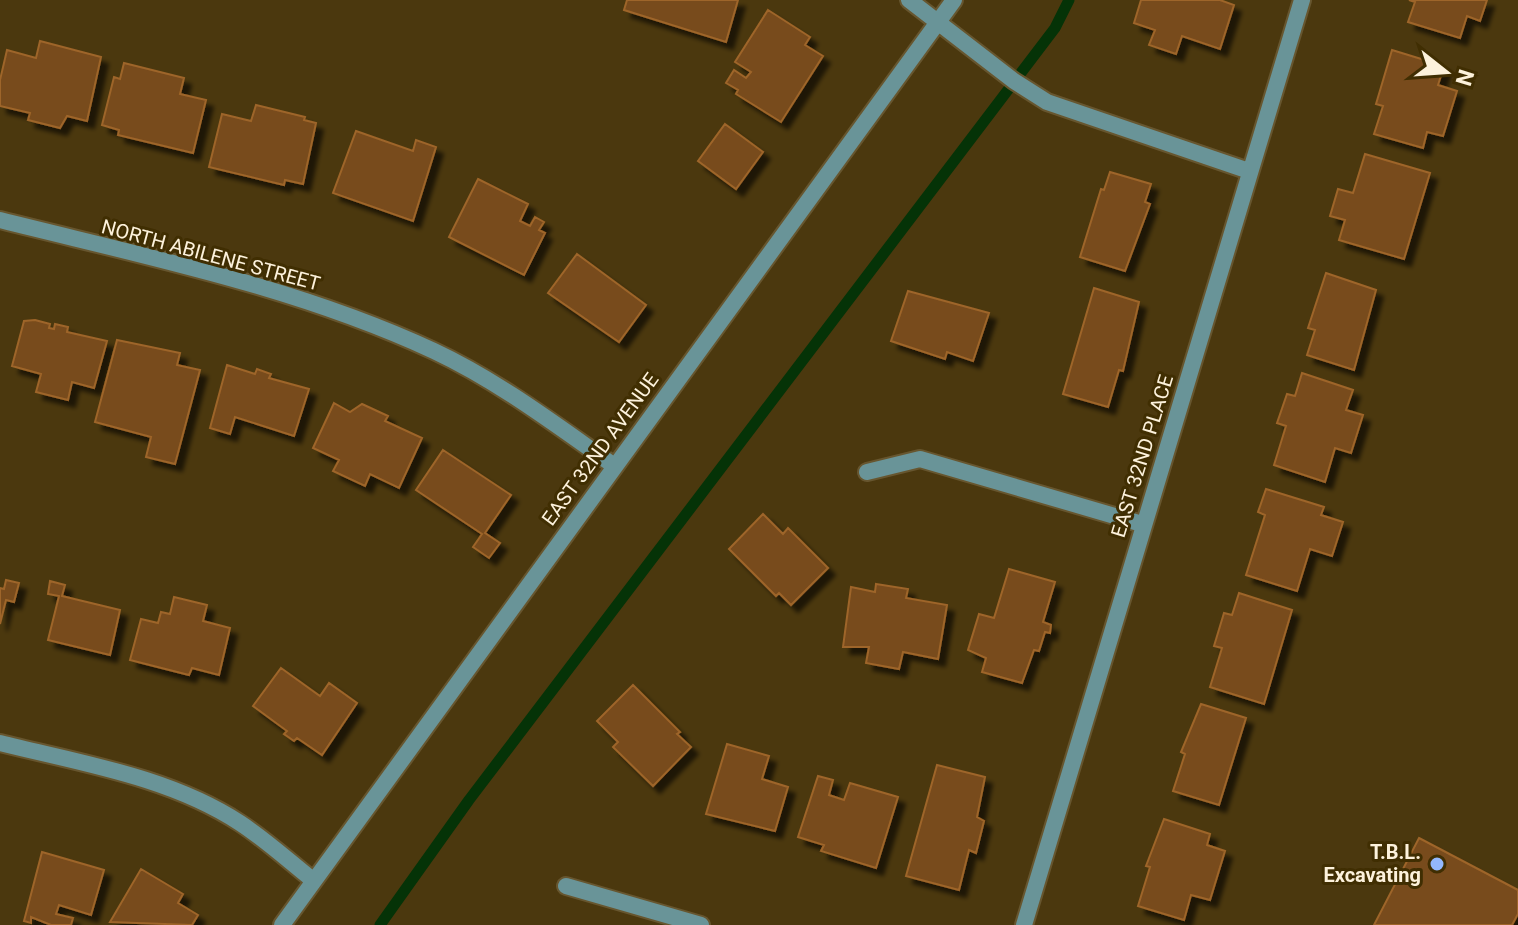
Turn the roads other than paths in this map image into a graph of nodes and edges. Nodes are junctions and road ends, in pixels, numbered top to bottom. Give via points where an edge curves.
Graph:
1 (909, 0) edge
2 (954, 0) edge
3 (1302, 0) edge
4 (940, 20) junction
5 (1249, 171) junction
6 (0, 220) edge
7 (613, 465) junction
8 (867, 472) dead end
9 (1142, 524) junction
10 (0, 743) edge
11 (314, 881) junction
12 (566, 886) dead end
13 (282, 925) edge
14 (701, 925) edge
15 (1024, 925) edge

1 - 4 street
2 - 4 street, EAST 32ND AVENUE
3 - 5 street, EAST 32ND PLACE
4 - 5 street via 1047,102
4 - 7 street, EAST 32ND AVENUE
5 - 9 street, EAST 32ND PLACE
6 - 7 street, NORTH ABILENE STREET via 267,287 355,317 485,379
7 - 11 street, EAST 32ND AVENUE
8 - 9 street via 920,459
9 - 15 street, EAST 32ND PLACE
10 - 11 street via 190,797 240,823
11 - 13 street, EAST 32ND AVENUE
12 - 14 street

